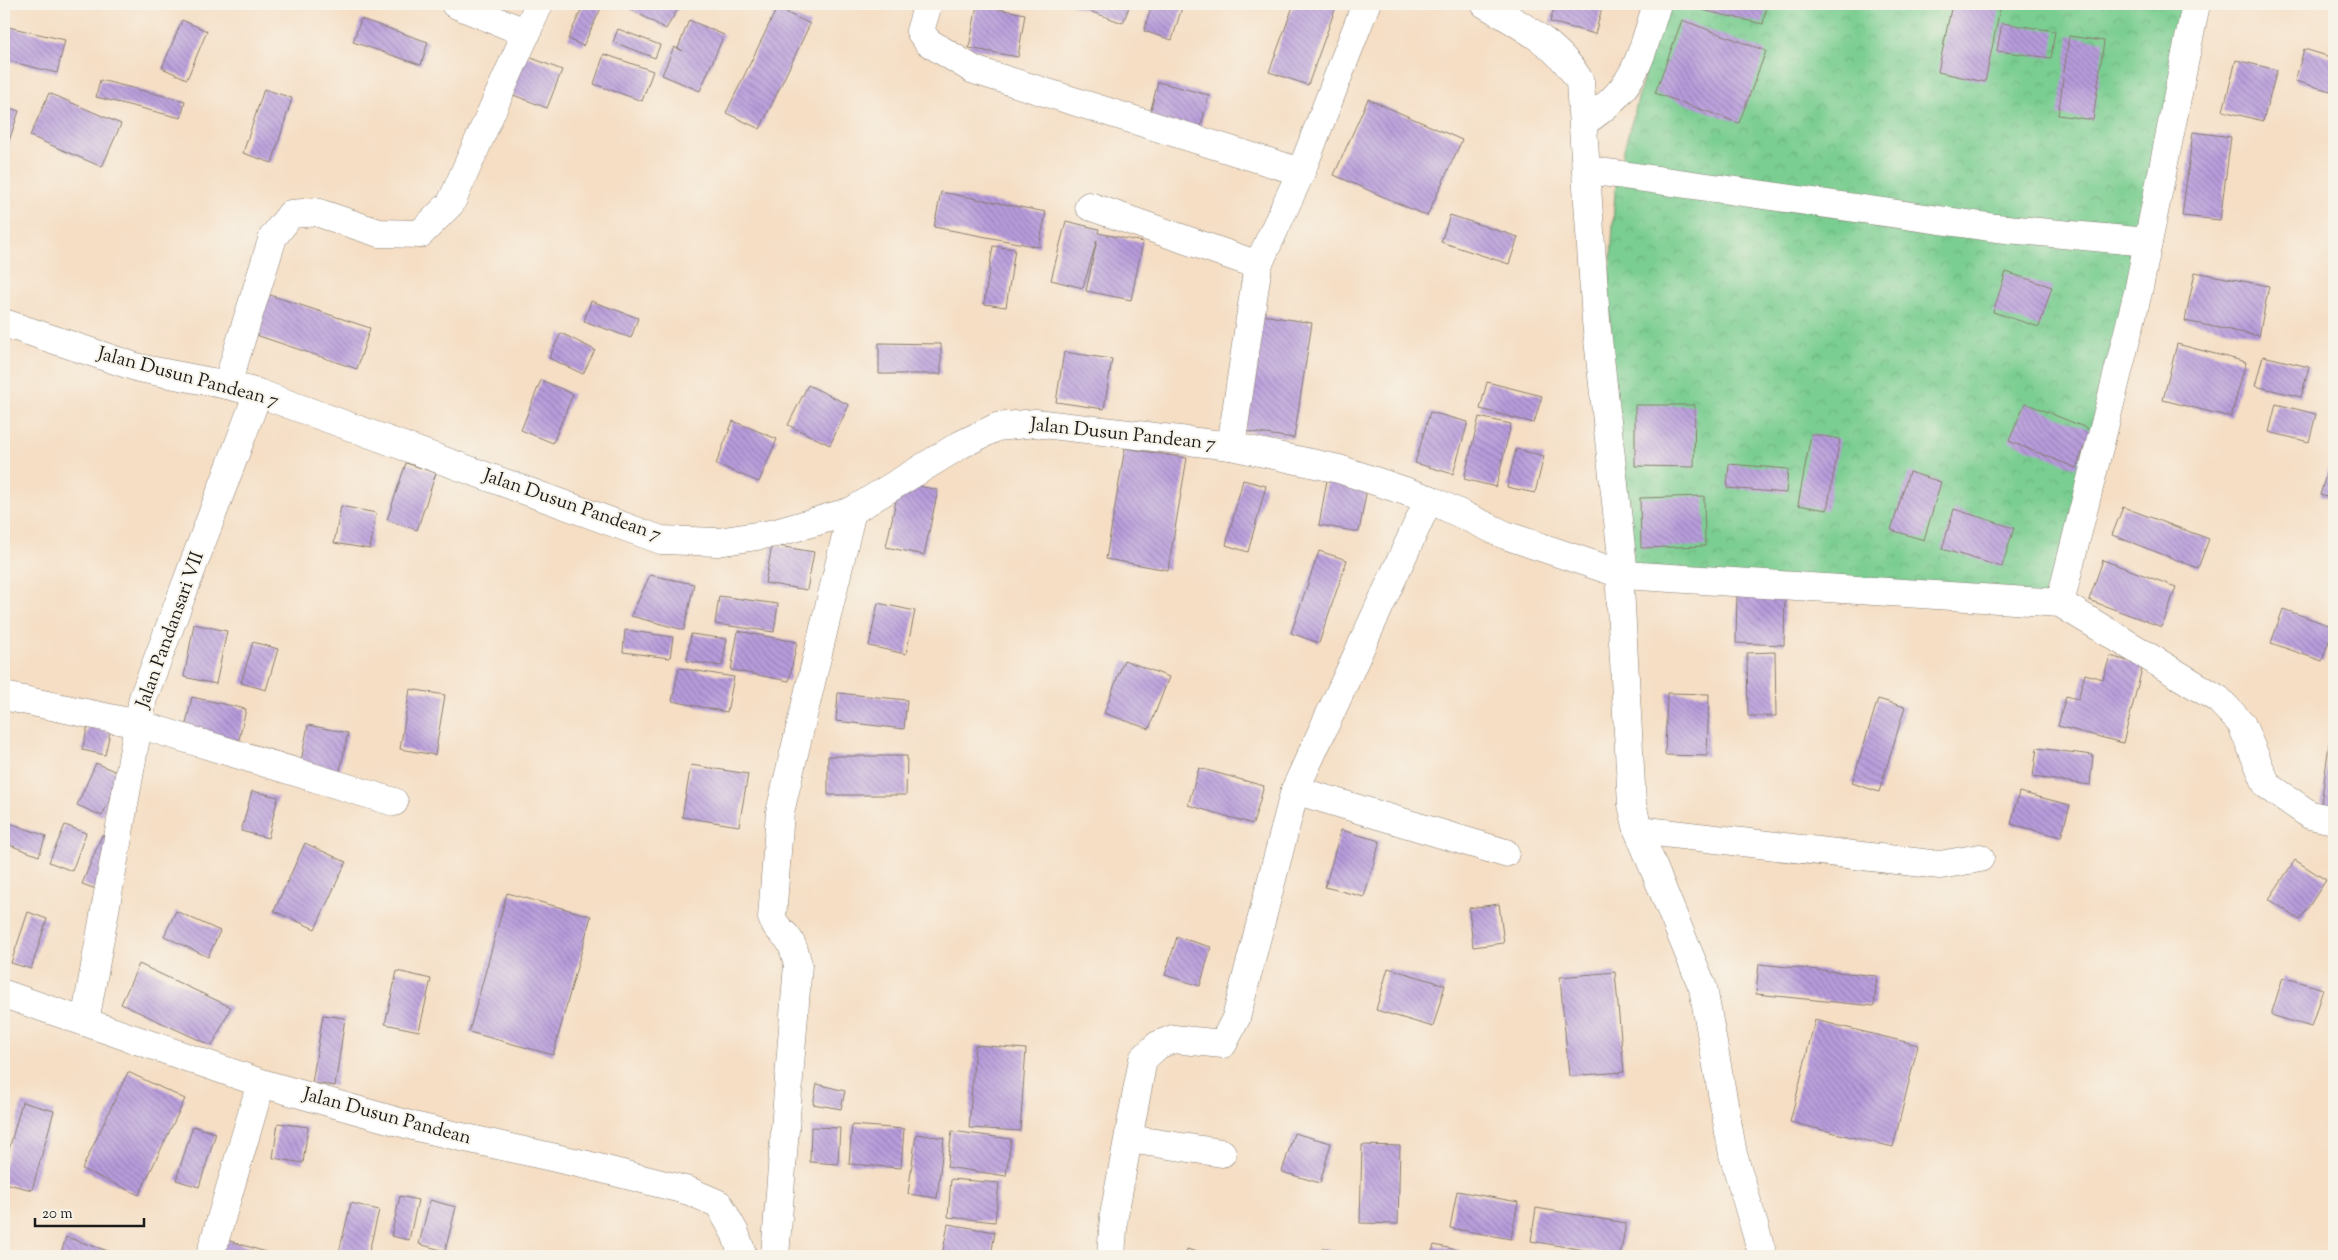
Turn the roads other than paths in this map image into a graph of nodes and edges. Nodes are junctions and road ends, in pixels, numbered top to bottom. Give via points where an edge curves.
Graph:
1 (455, 4) edge
2 (540, 4) edge
3 (928, 4) edge
4 (1366, 4) edge
5 (1485, 4) edge
6 (1656, 4) edge
7 (2196, 4) edge
8 (527, 33) junction
9 (1584, 122) junction
10 (1587, 170) junction
11 (1301, 172) junction
12 (1090, 206) dead end
13 (2148, 242) junction
14 (1258, 265) junction
15 (4, 323) edge
16 (227, 385) junction
17 (258, 393) junction
18 (1231, 446) junction
19 (1429, 499) junction
20 (852, 511) junction
21 (1624, 575) junction
22 (2060, 603) junction
23 (4, 696) edge
24 (138, 724) junction
25 (1295, 790) junction
26 (394, 802) dead end
27 (2334, 820) edge
28 (1638, 830) junction
29 (1505, 853) dead end
30 (1980, 858) dead end
31 (4, 994) edge
32 (85, 1022) junction
33 (261, 1083) junction
34 (1129, 1139) junction
35 (1222, 1153) dead end
36 (210, 1256) edge
37 (743, 1256) edge
38 (774, 1256) edge
39 (1111, 1256) edge
40 (1764, 1256) edge

1 - 8 street
2 - 8 street
3 - 11 street via 920,31 928,42 974,70
4 - 11 street
5 - 9 street via 1535,34 1574,72 1580,82
6 - 9 street via 1638,63 1628,82 1604,109
7 - 13 street
8 - 16 street via 450,203 420,234 379,233 316,212 291,214 273,237
9 - 10 street
10 - 13 street via 1996,228
10 - 21 street via 1596,321
11 - 14 street
12 - 14 street
13 - 22 street via 2096,466
14 - 18 street
15 - 16 street, Jalan Dusun Pandean 7 via 139,368
16 - 17 street, Jalan Dusun Pandean 7
17 - 20 street, Jalan Dusun Pandean 7 via 661,540 718,542 776,533
17 - 24 street, Jalan Pandansari VII via 143,698
18 - 19 street, Jalan Dusun Pandean 7 via 1339,469
18 - 20 street, Jalan Dusun Pandean 7 via 1035,423 997,428 960,445
19 - 21 street, Jalan Dusun Pandean 7 via 1505,535
19 - 25 street
20 - 38 street via 780,812 772,918 793,946 798,964
21 - 22 street, Jalan Dusun Pandean 7
21 - 28 street via 1620,588 1632,804
22 - 27 street via 2218,699 2242,723 2267,785 2310,815
23 - 24 street
24 - 26 street
24 - 32 street, Jalan Pandansari VII
25 - 29 street
25 - 34 street via 1236,1018 1223,1044 1173,1039 1158,1045 1143,1059
28 - 30 street via 1940,865
28 - 40 street via 1703,988 1733,1154
31 - 32 street, Jalan Dusun Pandean
32 - 33 street, Jalan Dusun Pandean
33 - 36 street
33 - 37 street, Jalan Dusun Pandean via 417,1127 689,1190 719,1204
34 - 35 street
34 - 39 street via 1114,1215

